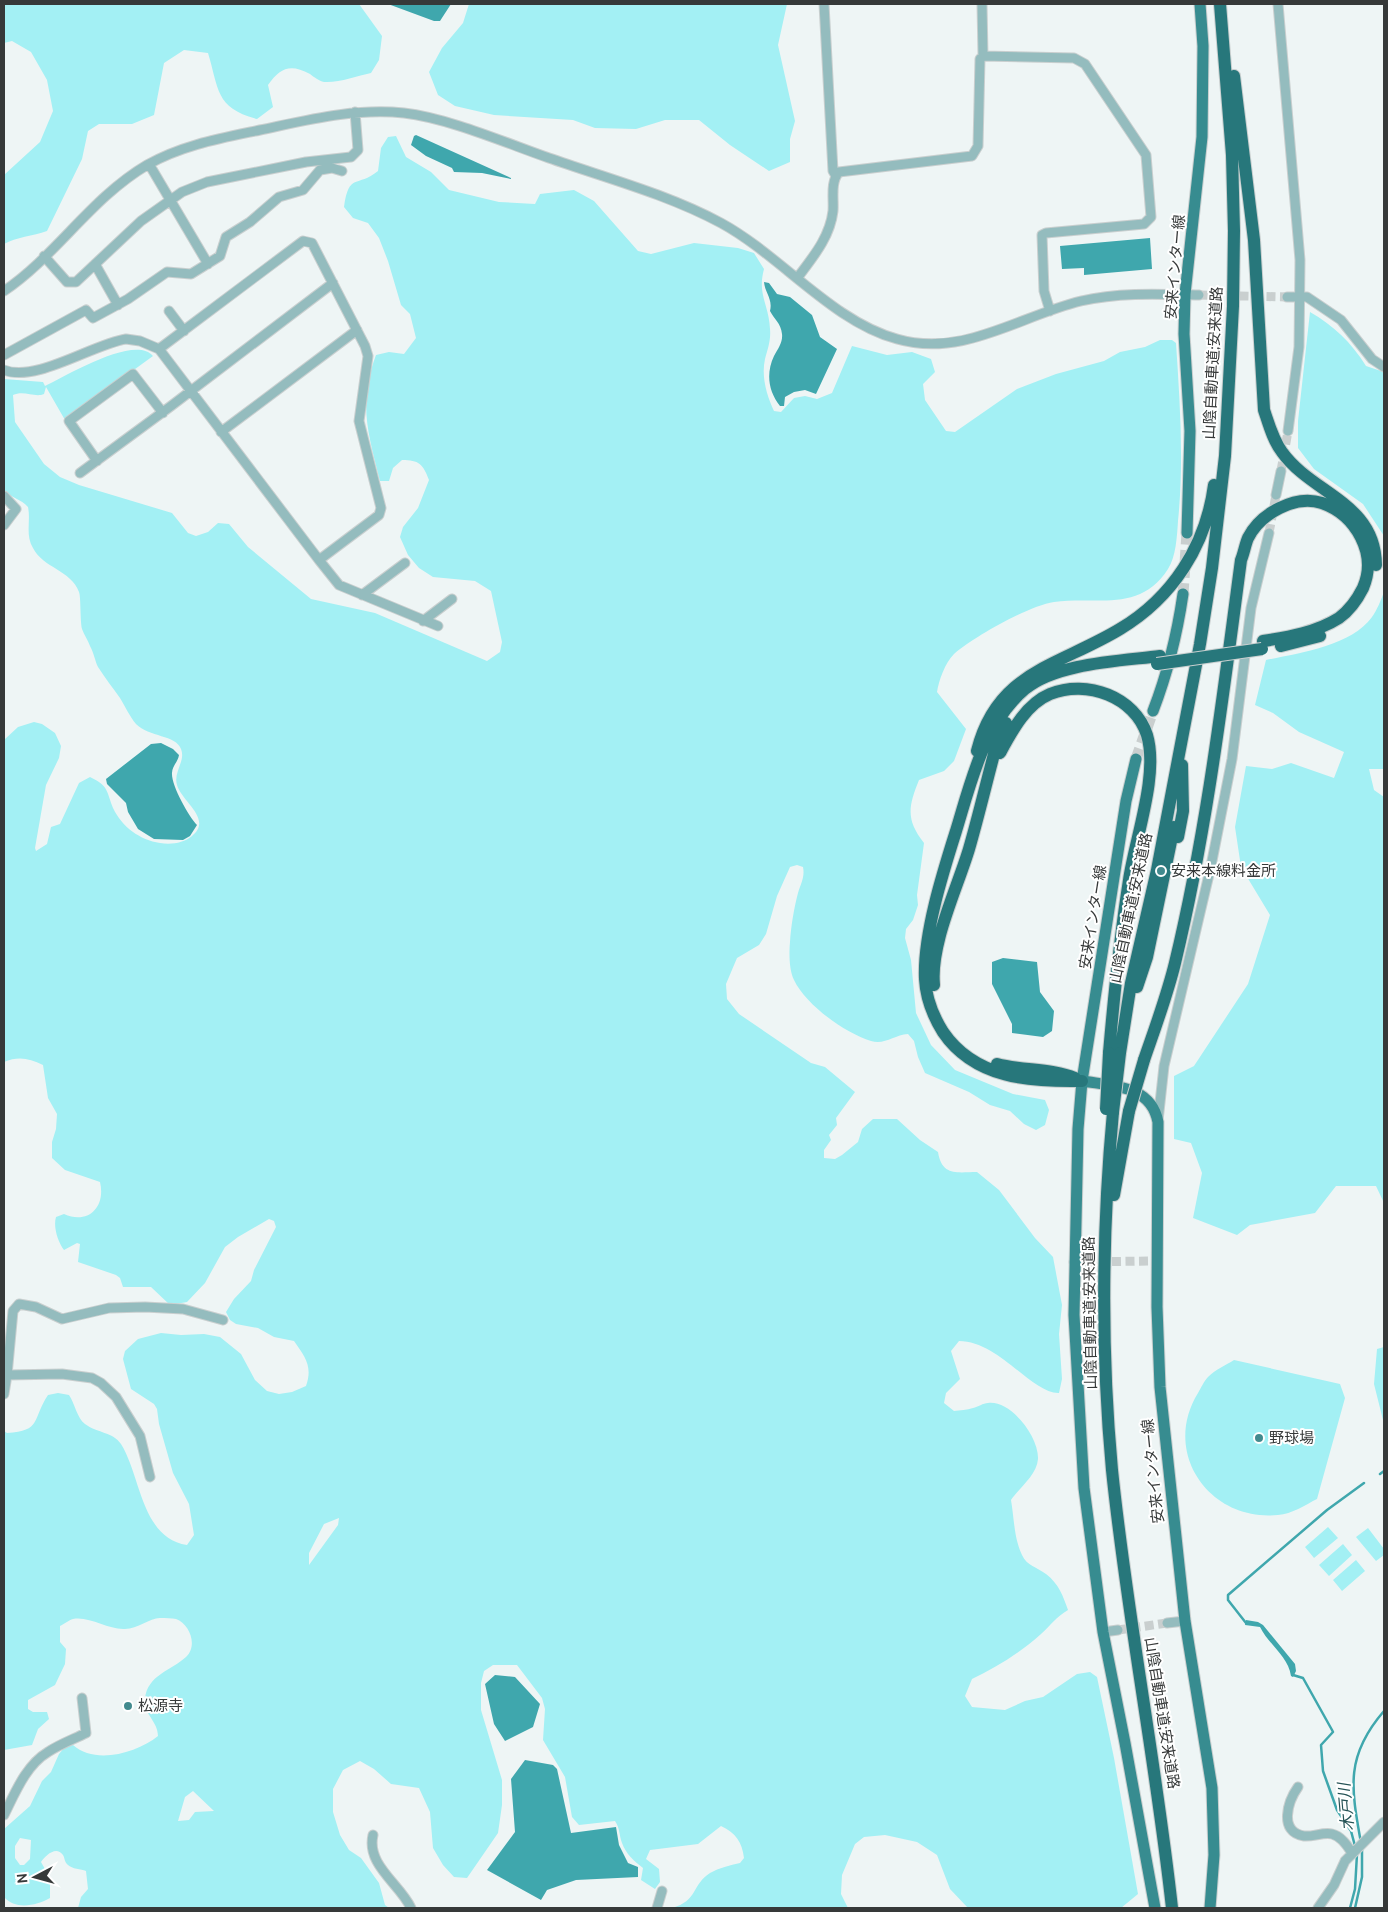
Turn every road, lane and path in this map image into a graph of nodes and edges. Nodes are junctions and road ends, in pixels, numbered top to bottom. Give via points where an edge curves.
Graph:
1 (824, 4) edge
2 (982, 4) edge
3 (1200, 4) edge
4 (1220, 4) edge
5 (1224, 4) edge
6 (1278, 4) edge
7 (983, 56) junction
8 (354, 112) junction
9 (149, 164) junction
10 (342, 171) dead end
11 (836, 176) junction
12 (170, 200) junction
13 (44, 256) junction
14 (95, 264) junction
15 (208, 264) junction
16 (798, 277) junction
17 (333, 283) junction
18 (4, 291) edge
19 (1185, 294) junction
20 (1199, 294) tunnel mouth
21 (1300, 296) junction
22 (1287, 297) tunnel mouth
23 (118, 305) junction
24 (169, 311) dead end
25 (1050, 311) junction
26 (184, 330) junction
27 (357, 330) junction
28 (159, 349) junction
29 (4, 355) edge
30 (1384, 366) edge
31 (4, 370) edge
32 (191, 390) junction
33 (163, 413) junction
34 (1288, 431) tunnel mouth
35 (221, 432) junction
36 (1225, 456) junction
37 (97, 461) junction
38 (1281, 472) tunnel mouth
39 (80, 473) dead end
40 (1276, 495) tunnel mouth
41 (4, 496) edge
42 (4, 525) edge
43 (1187, 533) tunnel mouth
44 (1269, 533) tunnel mouth
45 (319, 560) junction
46 (405, 564) dead end
47 (1183, 594) tunnel mouth
48 (362, 595) junction
49 (452, 599) dead end
50 (423, 621) junction
51 (438, 626) dead end
52 (1263, 645) junction
53 (1158, 660) junction
54 (1153, 711) tunnel mouth
55 (1180, 756) junction
56 (1136, 759) tunnel mouth
57 (964, 807) junction
58 (980, 807) junction
59 (1136, 979) junction
60 (1118, 1053) junction
61 (1082, 1081) junction
62 (1117, 1112) junction
63 (1158, 1122) junction
64 (223, 1320) dead end
65 (7, 1375) junction
66 (4, 1394) edge
67 (150, 1477) dead end
68 (1185, 1621) junction
69 (1167, 1623) tunnel mouth
70 (1118, 1630) tunnel mouth
71 (1103, 1632) junction
72 (82, 1698) dead end
73 (1298, 1787) dead end
74 (4, 1815) edge
75 (1384, 1822) edge
76 (373, 1835) dead end
77 (1166, 1842) junction
78 (1353, 1851) junction
79 (662, 1891) dead end
80 (411, 1908) edge
81 (657, 1908) edge
82 (1154, 1908) edge
83 (1172, 1908) edge
84 (1176, 1908) edge
85 (1210, 1908) edge
86 (1318, 1908) edge

1 - 11 street via 833,171
2 - 7 street
3 - 19 main road, 安来インター線 via 1202,136
4 - 36 highway, 山陰自動車道;安来道路 via 1232,154 1234,231
5 - 52 highway via 1254,240 1264,410 1272,436 1282,453 1299,471 1364,522 1374,543 1376,561 1376,578 1368,599 1341,626 1300,642
6 - 21 street via 1300,260
7 - 11 street via 980,59 978,146 972,156 846,172
7 - 25 street via 1080,60 1146,155 1149,221 1042,235 1044,291
8 - 9 street via 190,146
8 - 12 street via 358,150 351,156 207,182
8 - 16 street via 406,114 435,120 648,192 723,224
9 - 12 street
9 - 13 street via 122,181
10 - 15 street via 332,168 320,170 303,190 272,201 250,222 226,237 220,256
11 - 16 street via 833,214 828,229 820,248
12 - 14 street via 141,221
12 - 15 street
13 - 14 street via 67,282 76,282
13 - 18 street
14 - 23 street
15 - 23 street via 191,274 167,272
16 - 25 street via 858,323 885,335 918,343 954,343 980,337
17 - 26 street via 312,243 302,241
17 - 27 street
17 - 32 street
19 - 20 street
19 - 25 street via 1105,297
19 - 43 main road, 安来インター線 via 1190,432
21 - 22 street
21 - 30 street via 1307,297 1341,320 1372,358
21 - 34 street via 1299,348
23 - 29 street via 93,318 86,310
24 - 26 street
26 - 28 street
27 - 35 street
27 - 45 street via 368,356 359,420 380,515
28 - 31 street via 126,339 36,370
28 - 32 street
32 - 33 street
32 - 35 street
33 - 37 street
33 - 37 street via 133,374 69,421
35 - 45 street
36 - 55 highway, 山陰自動車道;安来道路 via 1212,568
36 - 57 highway via 1215,474 1204,529 1194,551 1168,590 1147,611 1120,630 1020,681 996,704 982,731
37 - 39 street
38 - 40 street
41 - 42 street via 16,509
44 - 63 street via 1251,608 1232,759 1212,866 1164,1066
45 - 48 street via 339,585
46 - 48 street
47 - 54 main road via 1178,635
48 - 50 street
49 - 50 street
50 - 51 street
52 - 53 highway
52 - 62 highway, bridge via 1316,629 1340,617 1357,601 1367,579 1368,558 1360,534 1344,515 1320,503 1301,502 1280,507 1262,519 1248,538 1241,560 1208,802 1175,964 1144,1060
53 - 57 highway via 1073,669 1048,676 1026,689 1004,711 990,735
53 - 58 highway via 1077,676 1031,694 1013,712 1000,732
55 - 59 highway via 1163,806 1133,952
55 - 59 highway via 1183,811 1172,873 1156,951
56 - 61 main road, 安来インター線 via 1126,801
57 - 61 highway via 940,890 928,949 927,997 937,1022 951,1043 989,1070 1017,1078
58 - 60 highway via 1009,735 1020,719 1051,694 1081,688 1102,692 1123,702 1138,718 1147,735 1150,758 1148,786 1129,880
58 - 61 highway via 937,955 935,995 943,1018 955,1036 972,1052 993,1063 1012,1068 1062,1072
59 - 60 highway, 山陰自動車道;安来道路
60 - 62 highway, bridge
61 - 63 main road, 安来インター線 via 1142,1094 1154,1108
61 - 71 main road, 安来インター線 via 1078,1129 1078,1406 1084,1488
62 - 77 highway, 山陰自動車道;安来道路 via 1110,1229 1110,1347 1120,1493
62 - 77 highway, 山陰自動車道;安来道路 via 1105,1243 1105,1357 1112,1469
63 - 68 main road, 安来インター線 via 1153,1261 1168,1483
64 - 65 street via 182,1309 145,1307 110,1308 62,1319 36,1307 19,1304 13,1311
65 - 66 street
65 - 67 street via 62,1374 84,1376 101,1383 116,1397 140,1436
68 - 69 street
68 - 85 main road, 安来インター線 via 1212,1788 1214,1855
70 - 71 street
71 - 82 main road, 安来インター線
72 - 74 street via 86,1733 46,1752 33,1764
73 - 78 street via 1288,1803 1287,1818 1292,1828 1302,1836 1334,1835
75 - 78 street
76 - 80 street via 375,1859
77 - 83 highway, 山陰自動車道;安来道路
77 - 84 highway, 山陰自動車道;安来道路
78 - 86 street
79 - 81 street

